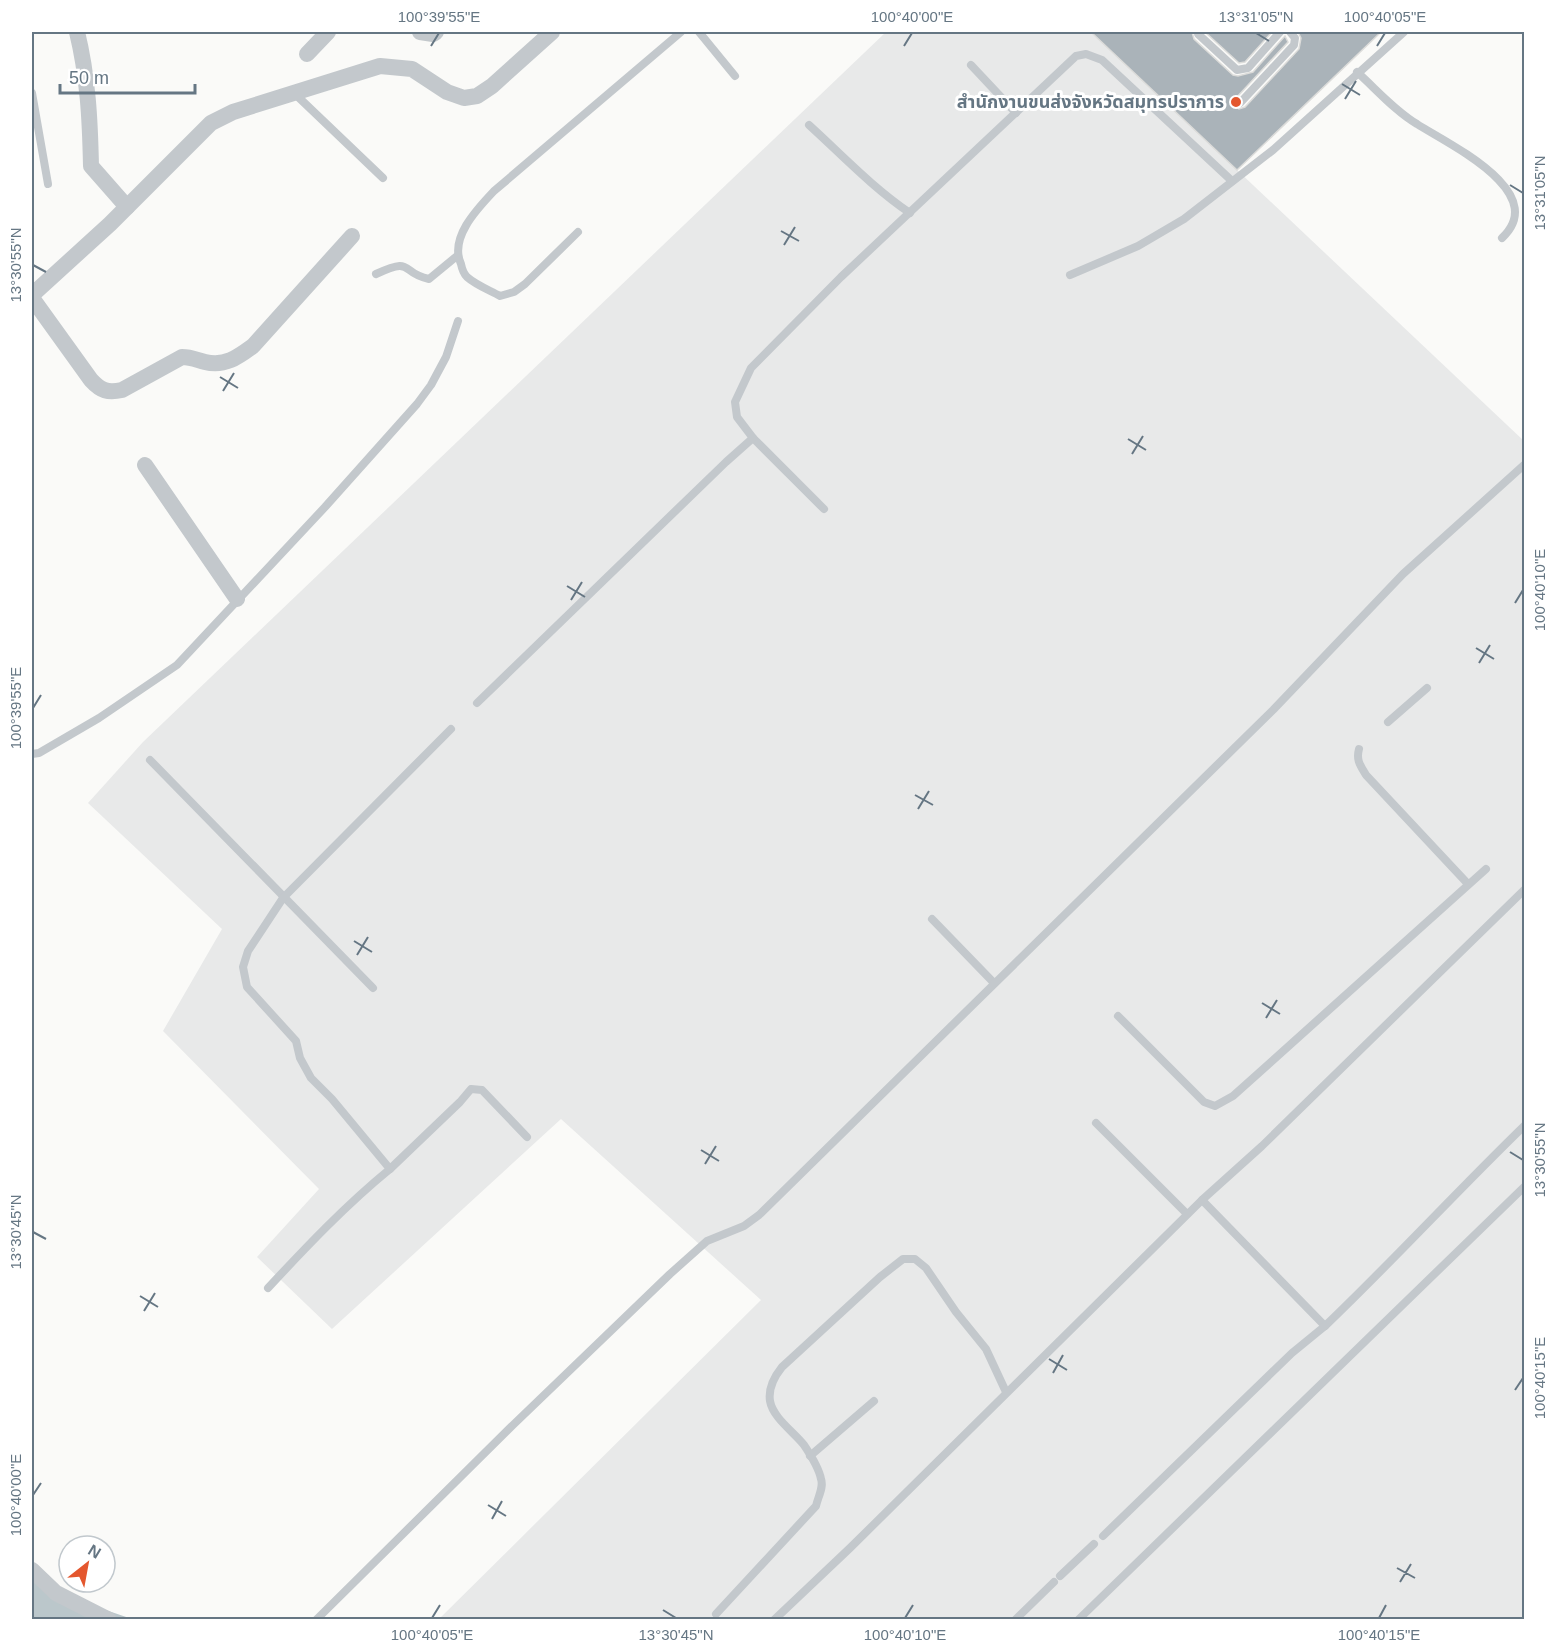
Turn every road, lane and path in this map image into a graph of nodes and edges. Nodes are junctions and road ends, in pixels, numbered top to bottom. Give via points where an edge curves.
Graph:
1 (77, 32) edge
2 (328, 32) edge
3 (420, 32) edge
4 (436, 32) edge
5 (552, 32) edge
6 (681, 32) edge
7 (699, 32) edge
8 (1198, 32) edge
9 (1280, 32) edge
10 (1290, 32) edge
11 (1404, 32) edge
12 (307, 54) dead end
13 (971, 65) dead end
14 (1357, 72) junction
15 (735, 76) dead end
16 (32, 93) edge
17 (294, 93) junction
18 (1239, 103) dead end
19 (1016, 113) junction
20 (808, 125) dead end
21 (383, 178) dead end
22 (1232, 181) junction
23 (48, 184) dead end
24 (127, 207) junction
25 (910, 213) junction
26 (578, 232) dead end
27 (352, 237) dead end
28 (1502, 238) dead end
29 (457, 256) junction
30 (376, 274) dead end
31 (1070, 275) dead end
32 (32, 297) edge
33 (458, 321) dead end
34 (753, 438) junction
35 (145, 465) dead end
36 (1524, 465) edge
37 (824, 509) dead end
38 (237, 599) junction
39 (1427, 688) dead end
40 (477, 703) dead end
41 (1388, 722) dead end
42 (451, 729) dead end
43 (1359, 749) dead end
44 (32, 754) edge
45 (150, 760) dead end
46 (1486, 868) dead end
47 (1468, 885) junction
48 (1524, 890) edge
49 (283, 898) junction
50 (932, 919) dead end
51 (994, 983) junction
52 (373, 988) dead end
53 (1118, 1016) dead end
54 (1096, 1123) dead end
55 (1524, 1126) edge
56 (527, 1137) dead end
57 (390, 1169) junction
58 (1524, 1188) edge
59 (1202, 1200) junction
60 (1187, 1214) junction
61 (268, 1288) dead end
62 (1324, 1326) junction
63 (1006, 1392) junction
64 (874, 1401) dead end
65 (810, 1456) junction
66 (1103, 1536) dead end
67 (1094, 1544) dead end
68 (32, 1570) edge
69 (716, 1614) dead end
70 (109, 1620) edge
71 (316, 1620) edge
72 (774, 1620) edge
73 (1015, 1620) edge
74 (1078, 1620) edge

1 - 24 street via 89,102 91,166
2 - 12 street
3 - 4 street
5 - 17 street via 477,96 464,98 447,92 412,69 380,66
6 - 29 lane via 494,191 463,231
7 - 15 lane
8 - 9 lane via 1237,70 1248,68
10 - 18 lane via 1294,45
11 - 14 lane
13 - 19 lane
14 - 22 lane via 1273,150
14 - 28 lane via 1415,123 1472,157 1510,192 1516,211 1510,231
16 - 23 lane
17 - 21 lane
17 - 24 street via 211,123
19 - 22 lane via 1076,56 1086,54 1102,60
19 - 25 lane
20 - 25 lane via 874,186
22 - 31 lane via 1164,232
24 - 32 street
25 - 34 lane via 751,368 735,402 737,417
26 - 29 lane via 525,284 500,296 465,276
27 - 32 street via 253,346 234,360 207,363 182,357 112,392 99,390
29 - 30 lane via 429,279 403,265
33 - 38 lane via 446,357 417,404
34 - 37 lane
34 - 40 lane
35 - 38 street
36 - 51 lane via 1403,574 1273,710
38 - 44 lane via 177,665 99,718
39 - 41 lane
42 - 49 lane
43 - 47 lane via 1358,763 1366,775
45 - 49 lane
46 - 47 lane
47 - 53 lane via 1233,1096 1215,1106 1204,1102
48 - 59 lane
49 - 52 lane
49 - 57 lane via 248,951 243,967 247,987 296,1041 300,1058 312,1078
50 - 51 lane
51 - 71 lane via 759,1215 744,1226 707,1241 670,1274
54 - 60 lane
55 - 62 lane
56 - 57 lane via 482,1090 471,1089
57 - 61 lane via 328,1223
58 - 74 lane
59 - 60 lane
59 - 62 lane
60 - 63 lane
62 - 66 lane
63 - 65 lane via 986,1349 926,1268 903,1258 782,1367 773,1380 770,1404
63 - 72 lane
64 - 65 lane
65 - 69 lane via 822,1479 816,1506
67 - 73 lane
68 - 70 street via 56,1593

